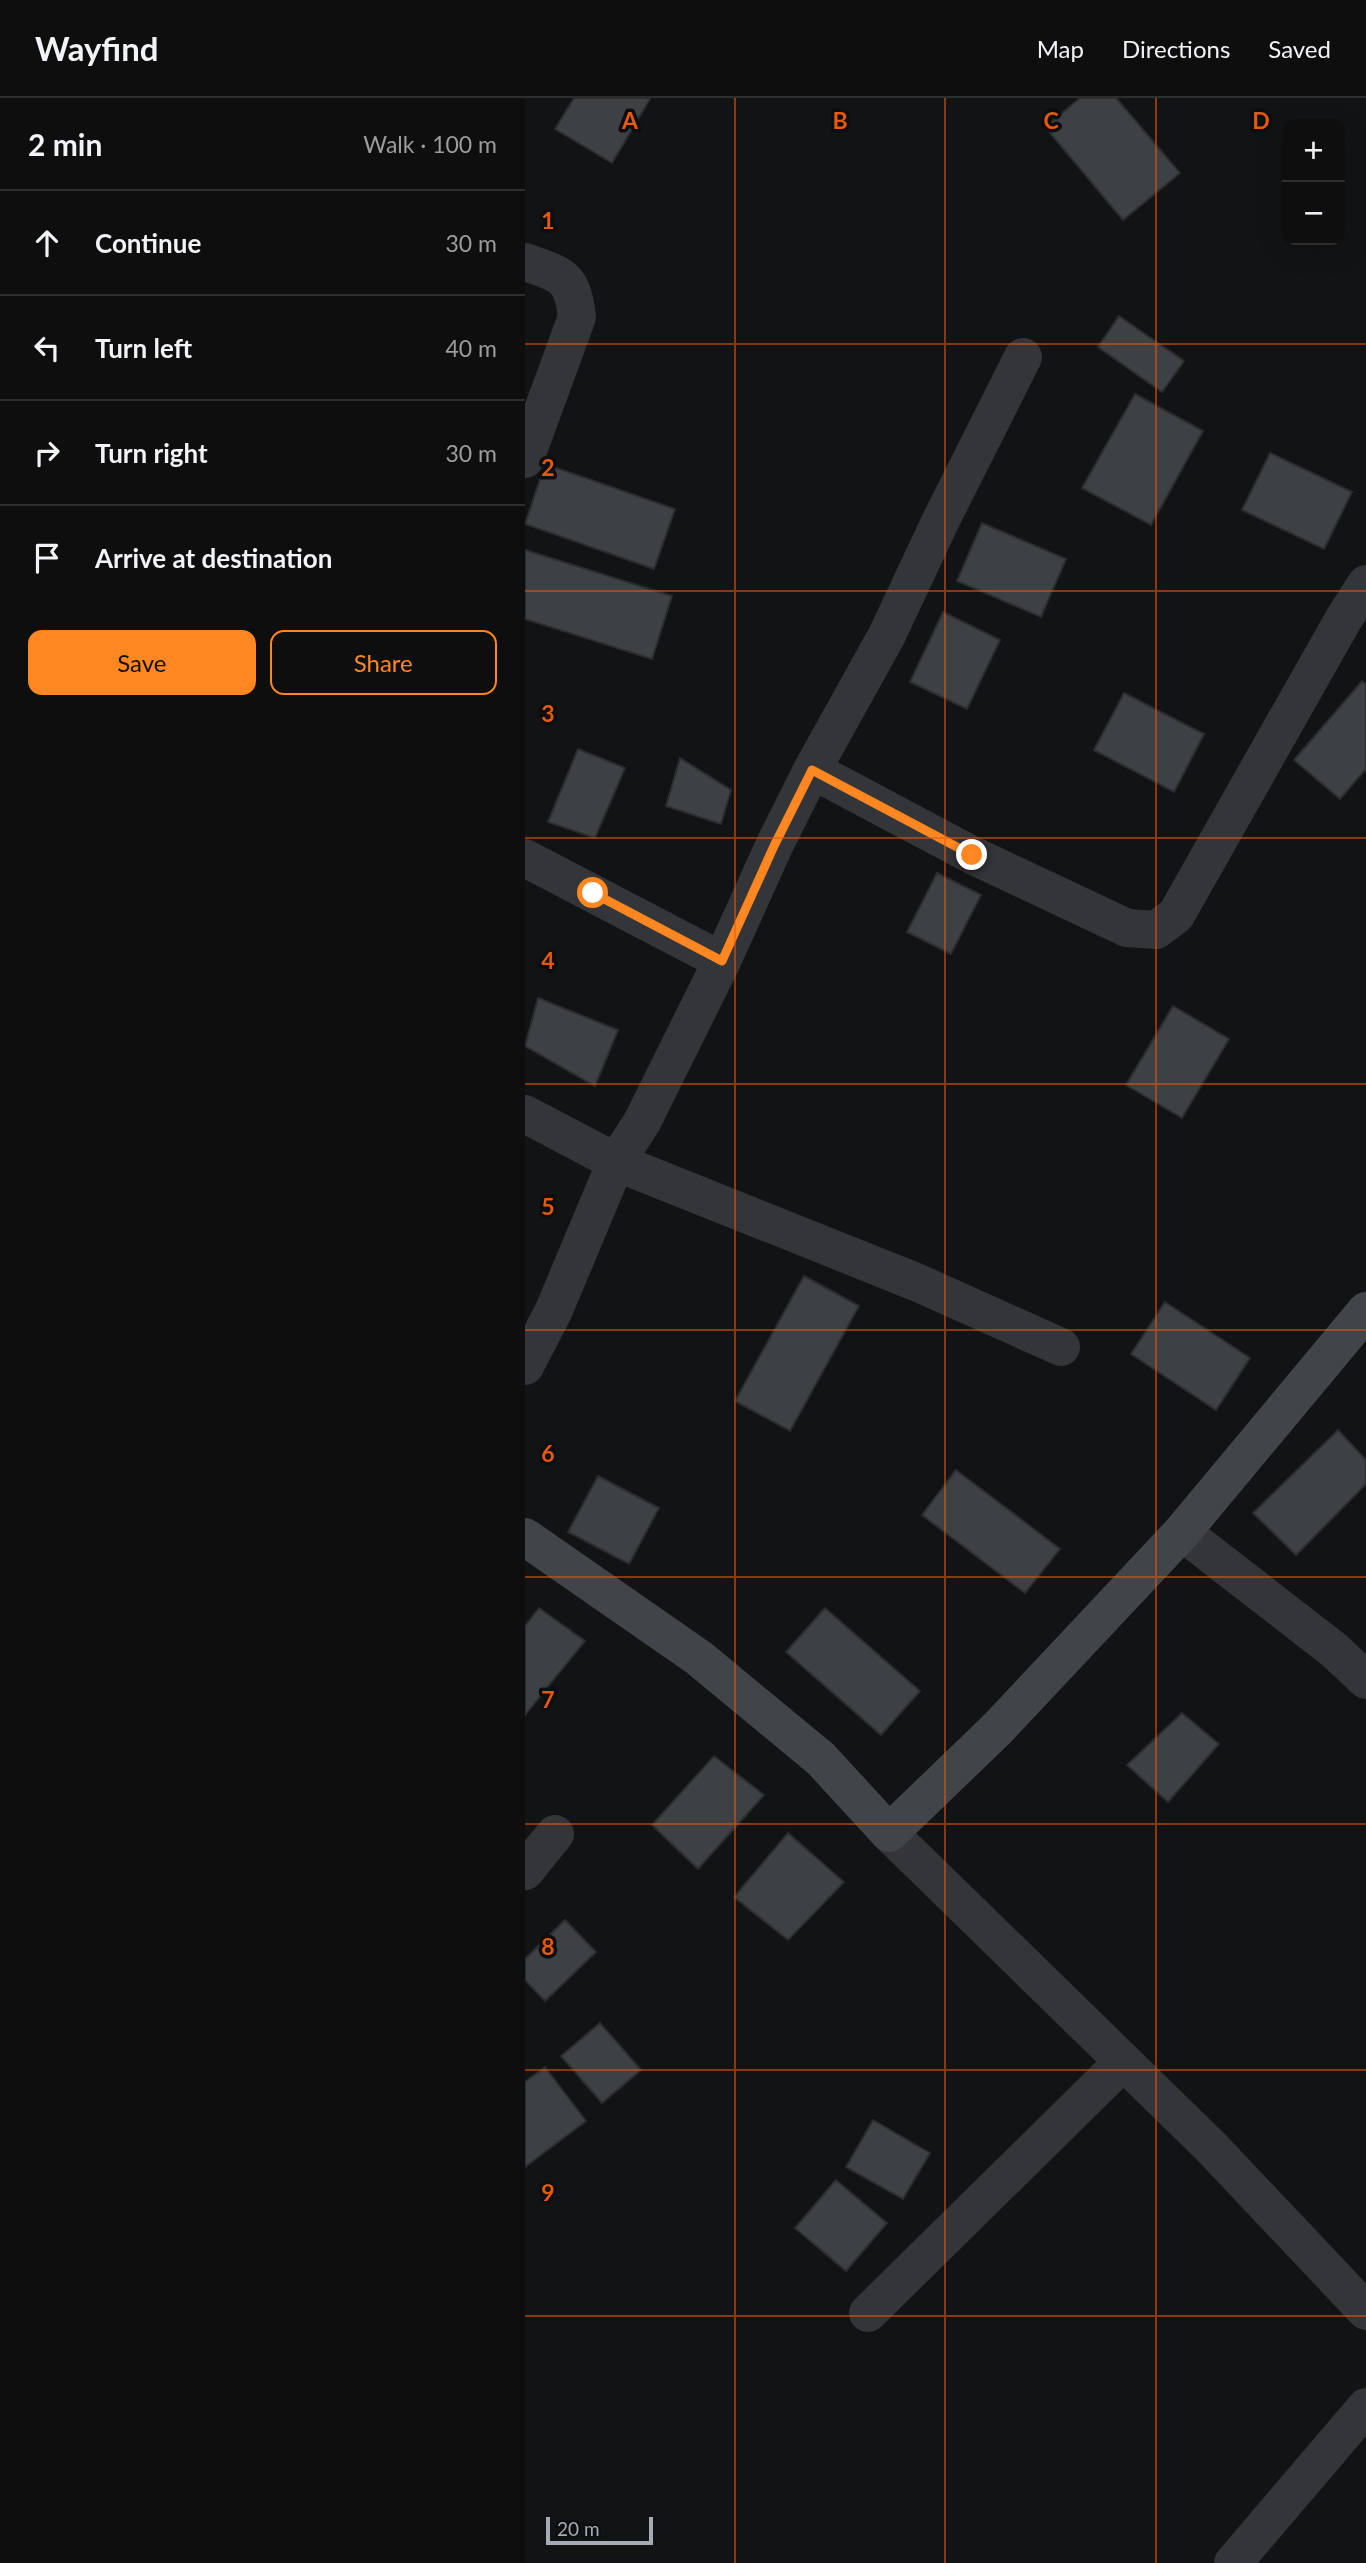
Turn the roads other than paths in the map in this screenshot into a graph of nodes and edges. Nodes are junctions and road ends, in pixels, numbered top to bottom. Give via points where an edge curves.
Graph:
1 (525, 262) edge
2 (1023, 357) dead end
3 (525, 459) edge
4 (1366, 584) edge
5 (812, 770) junction
6 (525, 858) edge
7 (722, 961) junction
8 (525, 1114) edge
9 (616, 1161) junction
10 (1366, 1311) edge
11 (1061, 1347) dead end
12 (525, 1366) edge
13 (1182, 1532) junction
14 (525, 1537) edge
15 (1366, 1680) edge
16 (889, 1833) junction
17 (555, 1834) dead end
18 (525, 1871) edge
19 (1123, 2062) junction
20 (1366, 2311) edge
21 (868, 2313) dead end
22 (1366, 2407) edge
23 (1233, 2563) edge

1 - 3 street via 561,274 574,295 577,317
2 - 5 street via 887,635
4 - 5 street via 1176,915 1156,930 1127,928 972,855
5 - 7 street
6 - 7 street
7 - 9 street via 642,1122
8 - 9 street
9 - 11 street via 916,1282
9 - 12 street via 554,1310
10 - 13 street
13 - 15 street via 1325,1642
13 - 16 street via 997,1729
14 - 16 street via 699,1658 821,1759
16 - 19 street
17 - 18 street
19 - 20 street via 1211,2147
19 - 21 street
22 - 23 street

